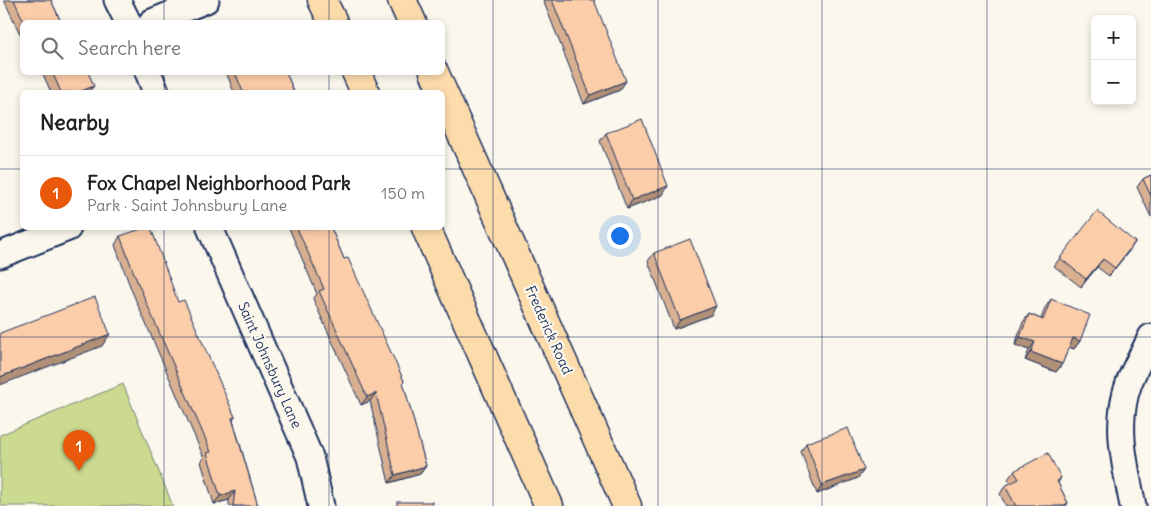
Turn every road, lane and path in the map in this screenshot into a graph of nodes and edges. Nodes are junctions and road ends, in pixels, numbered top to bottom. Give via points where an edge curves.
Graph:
1 (117, 0) edge
2 (206, 0) edge
3 (322, 0) edge
4 (402, 0) edge
5 (127, 20) edge
6 (157, 20) edge
7 (332, 20) edge
8 (411, 20) edge
9 (149, 75) edge
10 (357, 75) edge
11 (435, 75) edge
12 (155, 90) edge
13 (364, 90) edge
14 (442, 90) edge
15 (445, 97) edge
16 (63, 230) edge
17 (211, 230) edge
18 (427, 230) edge
19 (0, 255) edge
20 (1151, 337) edge
21 (321, 506) edge
22 (548, 506) edge
23 (627, 506) edge
24 (1133, 506) edge

1 - 5 street
2 - 6 street
3 - 7 main road
4 - 8 main road
9 - 12 street
10 - 13 main road
11 - 14 main road, Frederick Road
15 - 23 main road, Frederick Road
16 - 19 street
17 - 21 street, Saint Johnsbury Lane via 310,457
18 - 22 main road
20 - 24 street via 1129,383 1121,415 1122,452

